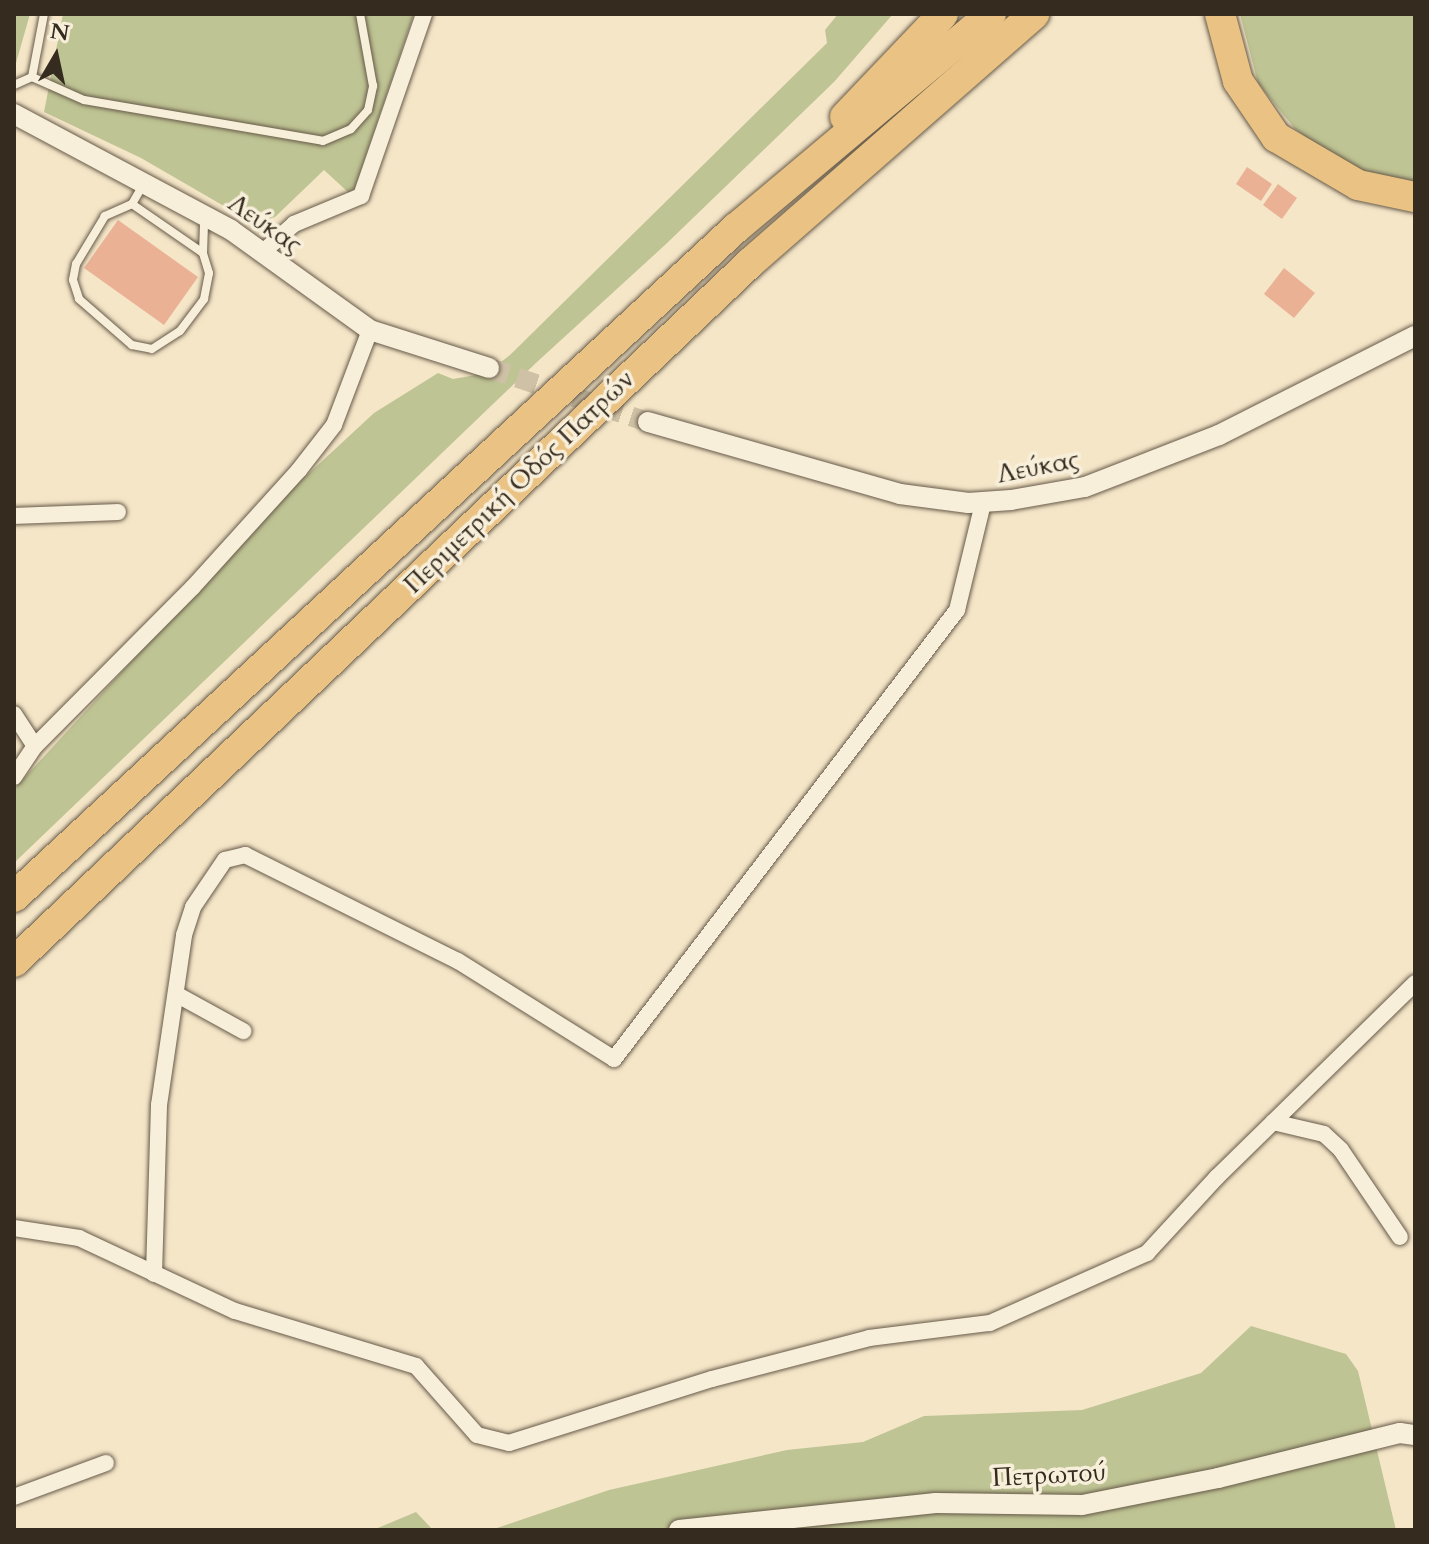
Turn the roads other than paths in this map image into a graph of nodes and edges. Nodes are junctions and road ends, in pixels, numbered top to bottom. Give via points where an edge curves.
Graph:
1 (44, 14) edge
2 (360, 14) edge
3 (424, 14) edge
4 (943, 14) edge
5 (991, 14) edge
6 (1034, 14) edge
7 (1220, 14) edge
8 (32, 77) junction
9 (14, 85) edge
10 (14, 114) edge
11 (145, 182) junction
12 (1415, 197) edge
13 (132, 204) junction
14 (204, 214) junction
15 (736, 228) junction
16 (263, 252) junction
17 (203, 253) junction
18 (370, 330) junction
19 (1415, 336) edge
20 (489, 368) tunnel mouth
21 (648, 422) tunnel mouth
22 (983, 503) junction
23 (118, 512) dead end
24 (14, 516) edge
25 (14, 714) edge
26 (35, 746) junction
27 (14, 777) edge
28 (14, 897) edge
29 (14, 962) edge
30 (1415, 983) edge
31 (176, 994) junction
32 (243, 1031) dead end
33 (1273, 1122) junction
34 (14, 1228) edge
35 (1400, 1237) dead end
36 (154, 1274) junction
37 (1410, 1432) edge
38 (106, 1463) dead end
39 (14, 1497) edge
40 (679, 1530) edge

1 - 8 lane
2 - 8 lane via 373,86 368,110 351,129 323,141 84,100
3 - 16 street via 361,196 294,224
4 - 15 highway
5 - 15 highway, Περιμετρική Οδός Πατρών
6 - 29 highway, Περιμετρική Οδός Πατρών via 750,263
7 - 12 highway via 1238,81 1276,137 1358,185
8 - 9 lane
10 - 11 street, Λεύκας
11 - 13 lane
11 - 14 street, Λεύκας
13 - 17 lane
13 - 17 lane via 105,216 76,264 73,280 79,299 132,345 152,349 180,331 204,299 209,273
14 - 16 street, Λεύκας
14 - 17 lane
15 - 28 highway, Περιμετρική Οδός Πατρών
16 - 18 street, Λεύκας
18 - 20 street, Λεύκας
18 - 26 street via 339,414 299,470 193,587
19 - 22 street, Λεύκας via 1251,421 1085,487
21 - 22 street, Λεύκας via 881,490
22 - 31 street via 957,610 614,1059 458,961 245,855 225,860 193,907
23 - 24 street
25 - 26 street
26 - 27 street
30 - 33 street
31 - 32 street
31 - 36 street via 159,1105
33 - 35 street via 1324,1134 1341,1150
33 - 36 street via 1147,1253 1042,1302 990,1323 869,1338 712,1379 509,1443 477,1435 416,1366 235,1311
34 - 36 street via 79,1238
37 - 40 street, Πετρωτού via 1082,1505 936,1503
38 - 39 street

